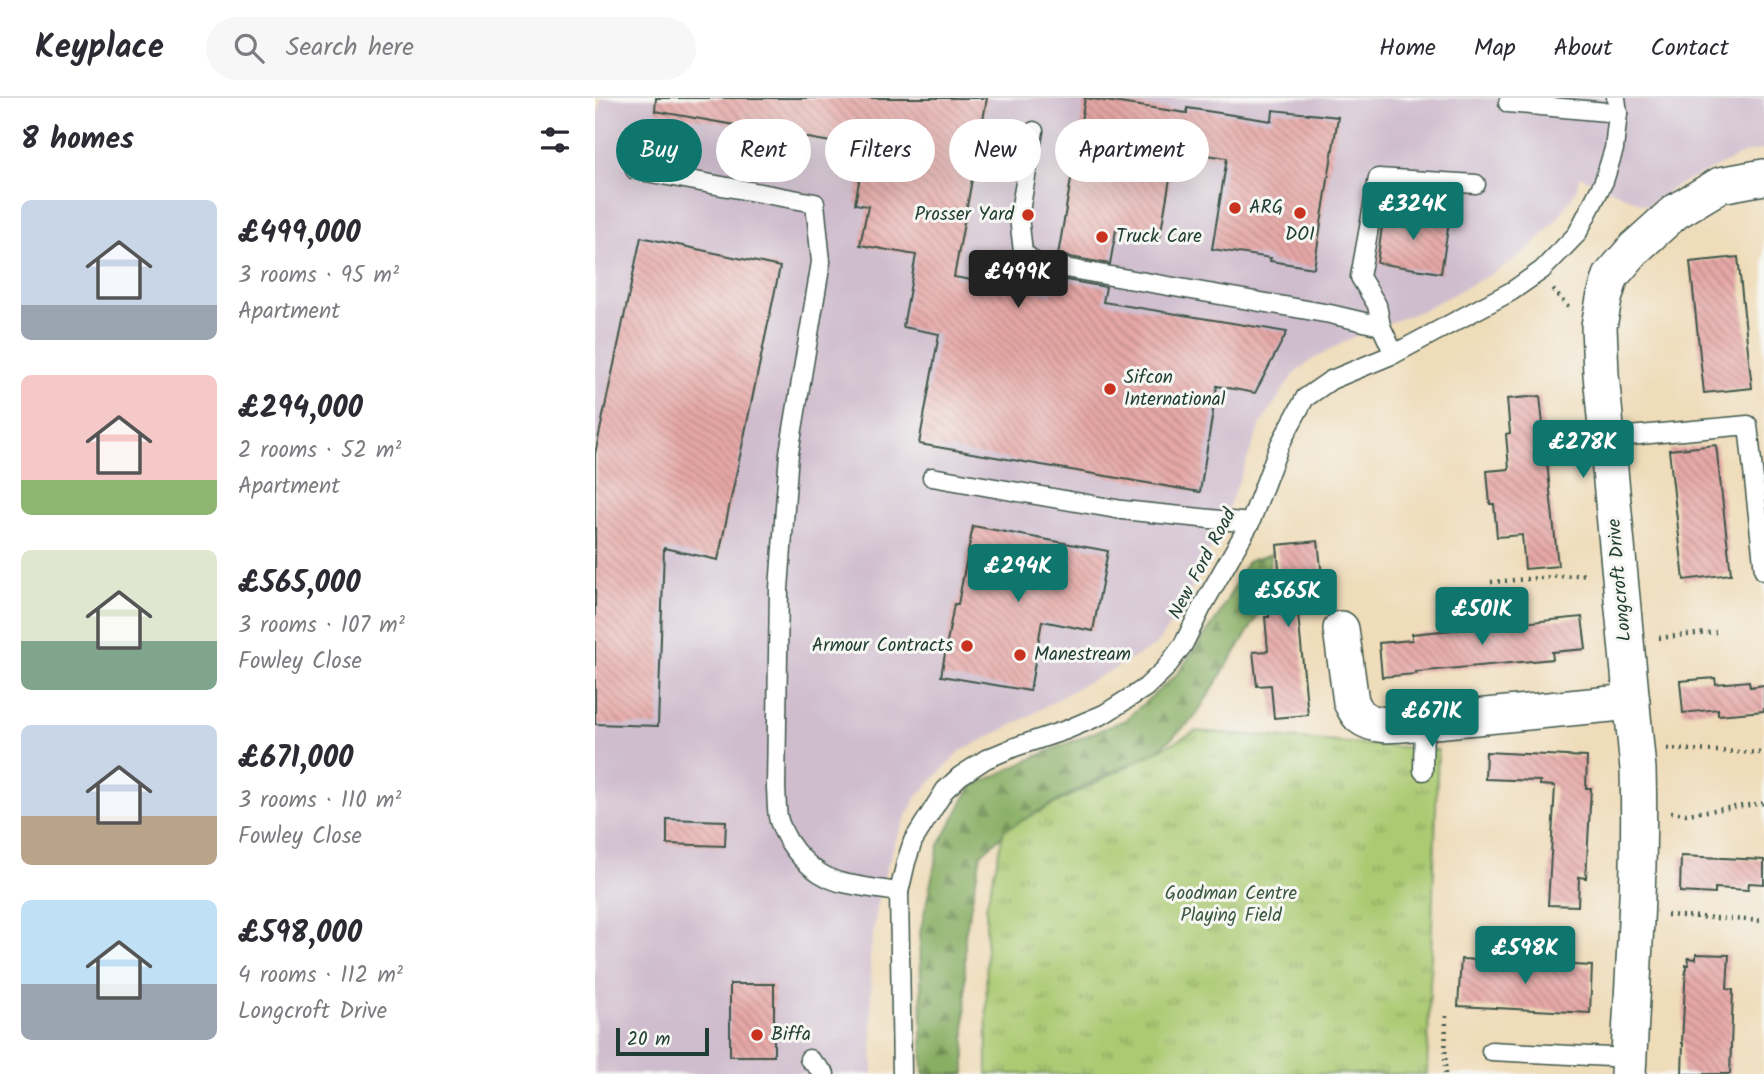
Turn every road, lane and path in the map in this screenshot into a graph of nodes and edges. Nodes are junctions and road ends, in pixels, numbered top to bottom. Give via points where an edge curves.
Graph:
1 (1508, 103) dead end
2 (1617, 106) edge
3 (1764, 177) edge
4 (699, 182) edge
5 (1025, 182) edge
6 (1476, 184) dead end
7 (1381, 326) junction
8 (1394, 354) junction
9 (1607, 438) junction
10 (932, 477) dead end
11 (1250, 523) junction
12 (1764, 570) edge
13 (1620, 572) junction
14 (1492, 582) dead end
15 (1341, 629) dead end
16 (1716, 632) dead end
17 (1626, 641) junction
18 (1632, 702) junction
19 (1424, 722) junction
20 (1636, 752) junction
21 (1764, 752) edge
22 (1423, 771) dead end
23 (1764, 803) edge
24 (1639, 808) junction
25 (899, 892) junction
26 (1636, 913) junction
27 (1764, 921) edge
28 (1446, 1012) dead end
29 (1490, 1051) dead end
30 (809, 1059) dead end
31 (1629, 1066) edge
32 (825, 1074) edge
33 (902, 1074) edge
34 (1445, 1074) edge

1 - 2 lane
2 - 8 lane, New Ford Road via 1604,181 1577,234 1542,270 1512,291
3 - 9 street, Longcroft Drive via 1720,184 1675,212 1611,276 1599,326
4 - 25 lane via 815,204 821,262 789,453 779,589 779,820 800,857 820,873 838,881
5 - 7 lane via 1019,217 1023,252 1036,263
6 - 7 lane via 1378,178 1360,276 1377,305
7 - 8 lane
8 - 11 lane, New Ford Road via 1331,380 1305,398 1280,444
9 - 12 lane via 1748,425
9 - 13 street, Longcroft Drive
10 - 11 lane via 1122,510
11 - 25 lane, New Ford Road via 1165,670 1104,714 986,759 960,776 944,790 913,841
13 - 14 path
13 - 17 street, Longcroft Drive
15 - 19 street via 1351,702 1361,718 1380,723
16 - 17 path
17 - 18 street, Longcroft Drive
18 - 19 street
18 - 20 street, Longcroft Drive
19 - 22 lane
20 - 21 path
20 - 24 street, Longcroft Drive
23 - 24 path via 1686,814
24 - 26 street, Longcroft Drive
25 - 33 lane, New Ford Road
26 - 27 path
26 - 31 street, Longcroft Drive
28 - 34 path
29 - 31 lane
30 - 32 lane

